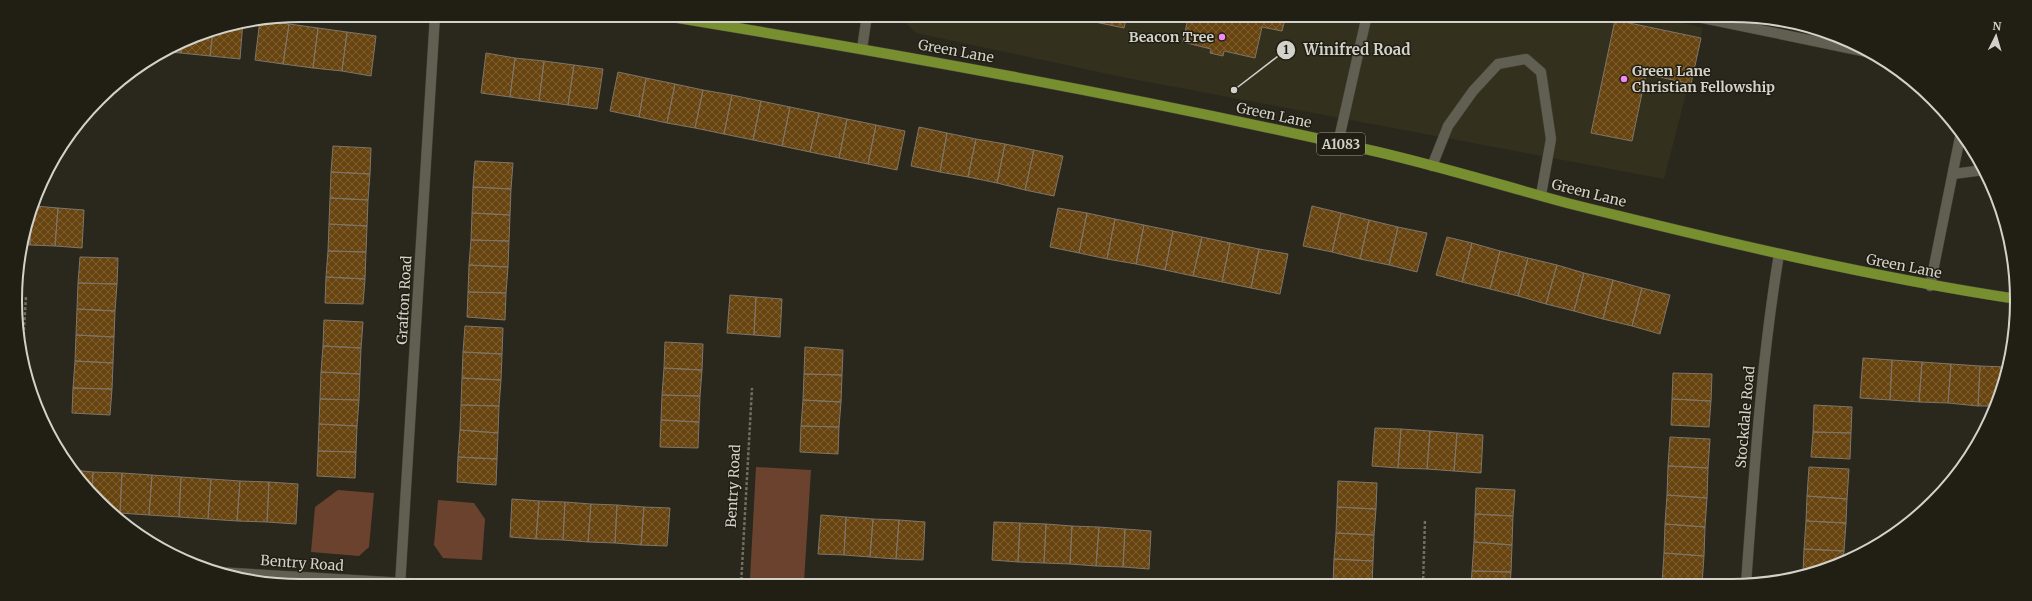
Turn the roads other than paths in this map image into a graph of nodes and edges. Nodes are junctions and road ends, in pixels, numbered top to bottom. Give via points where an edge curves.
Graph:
1 (435, 22) edge
2 (702, 22) edge
3 (866, 22) edge
4 (1365, 22) edge
5 (1722, 22) edge
6 (1849, 48) edge
7 (862, 49) junction
8 (1959, 141) edge
9 (1338, 143) junction
10 (1432, 166) junction
11 (1978, 171) edge
12 (1953, 174) junction
13 (1541, 195) junction
14 (1779, 254) junction
15 (1930, 286) junction
16 (2010, 299) edge
17 (247, 574) edge
18 (1746, 578) edge
19 (315, 579) edge
20 (400, 579) edge

1 - 20 street, Grafton Road
2 - 7 main road, Green Lane / A1083
3 - 7 street
4 - 9 street
5 - 6 street
7 - 9 main road, Green Lane / A1083 via 1046,82
8 - 12 street
9 - 10 main road, Green Lane / A1083
10 - 13 main road, Green Lane / A1083
10 - 13 street via 1448,126 1472,91 1498,64 1526,59 1541,72 1551,139
11 - 12 street
12 - 15 street
13 - 14 main road, Green Lane / A1083
14 - 15 main road, Green Lane / A1083
14 - 18 street, Stockdale Road via 1760,403
15 - 16 main road, Green Lane / A1083
17 - 19 street, Bentry Road

